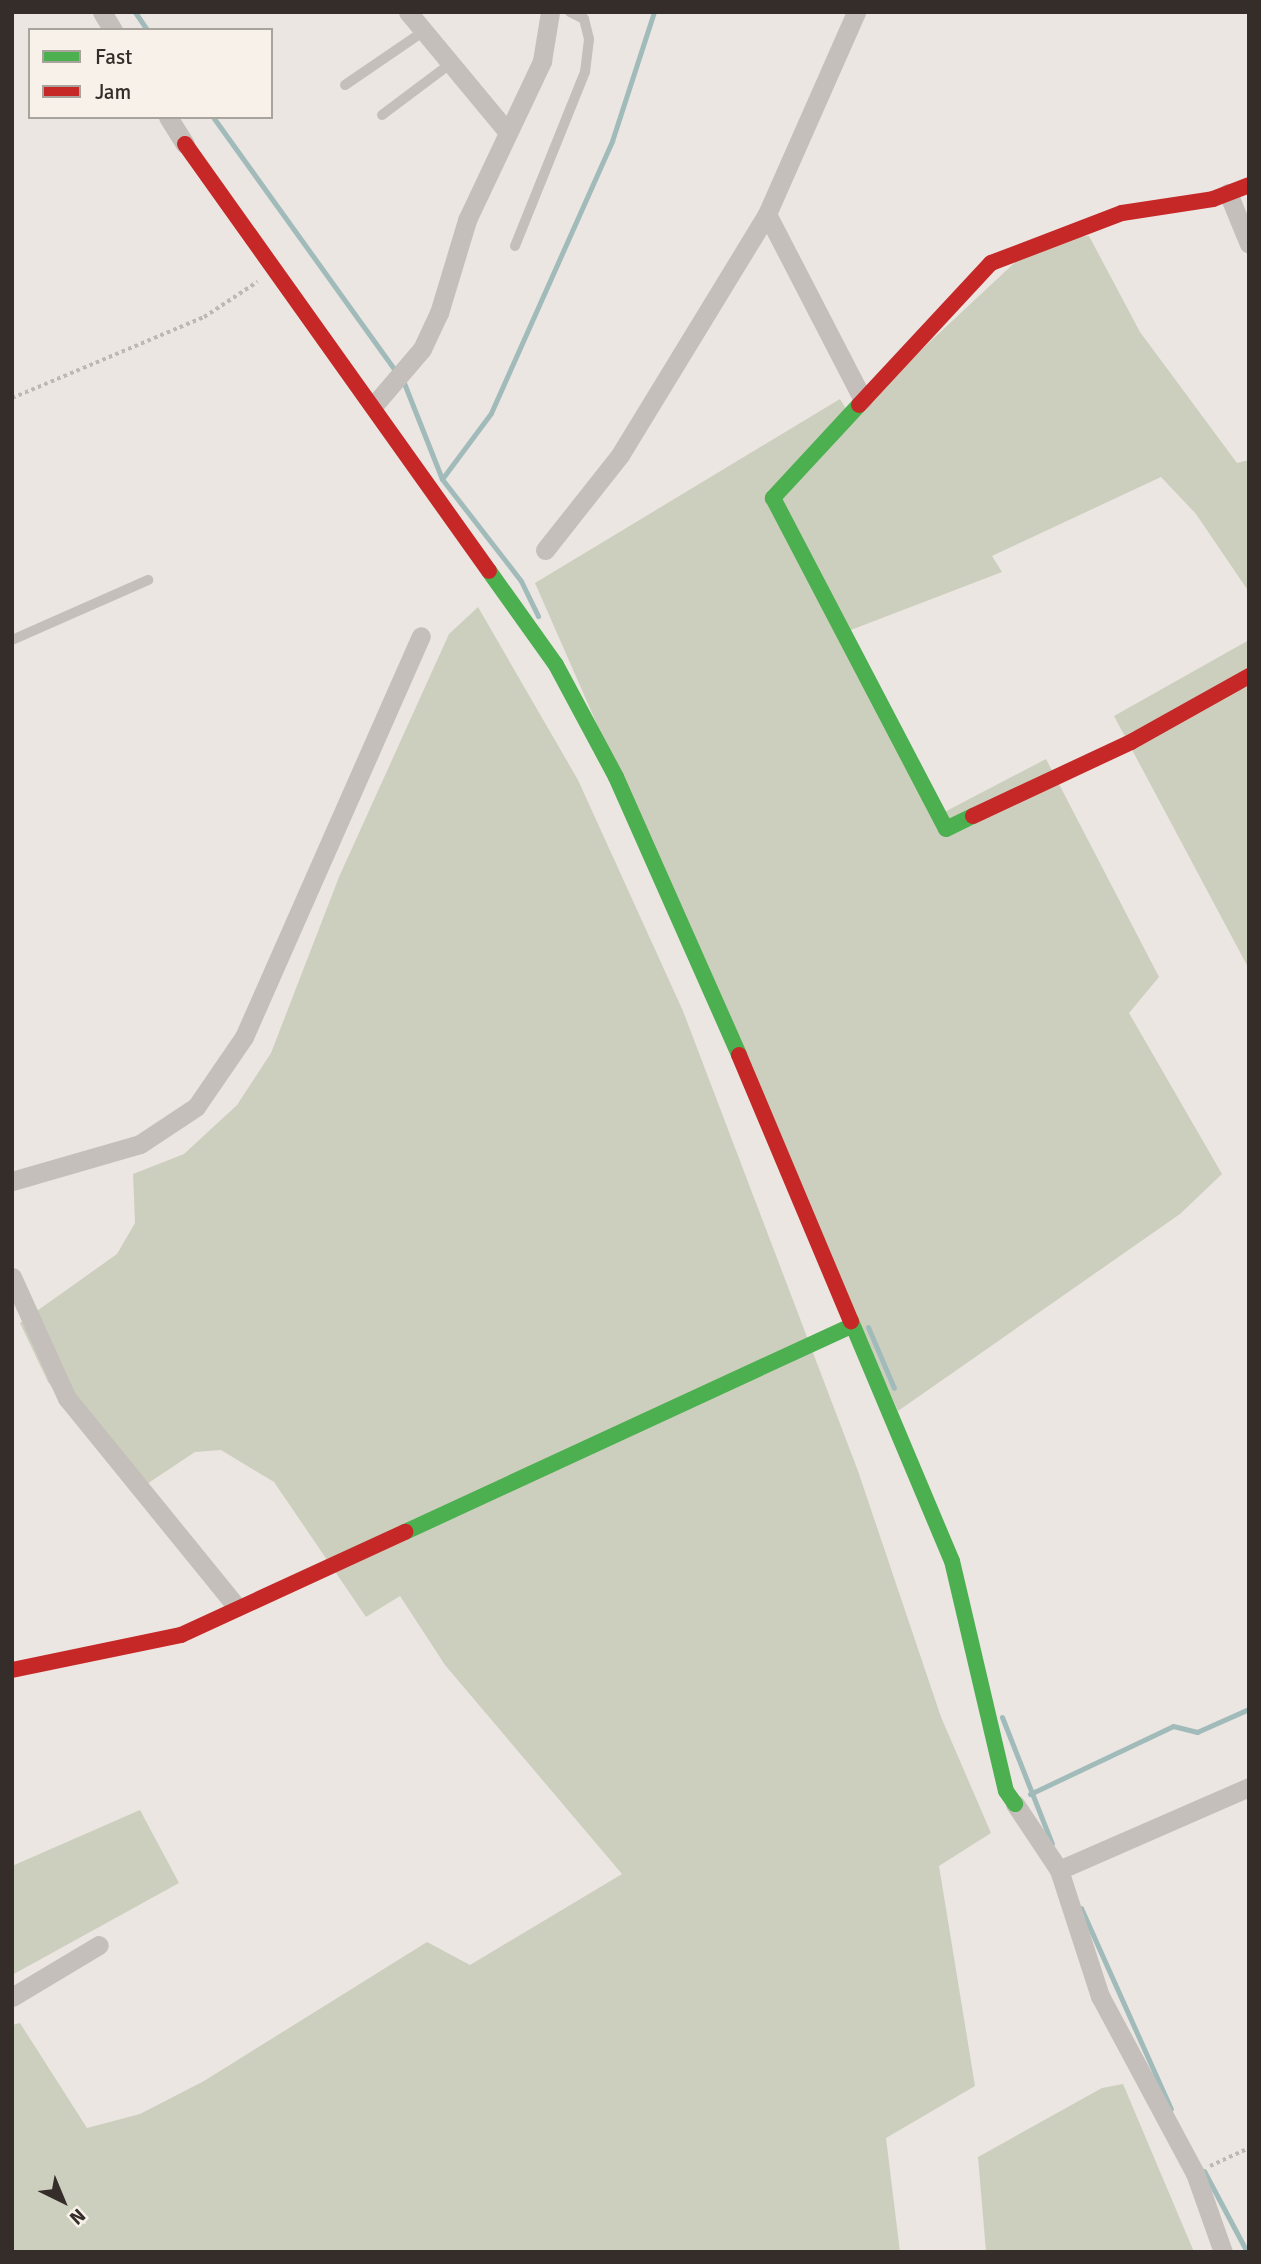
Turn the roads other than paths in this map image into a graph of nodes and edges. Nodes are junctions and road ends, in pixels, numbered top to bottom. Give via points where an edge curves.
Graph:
1 (102, 12) edge
2 (550, 12) edge
3 (570, 12) edge
4 (856, 12) edge
5 (417, 19) edge
6 (112, 28) edge
7 (450, 64) junction
8 (345, 85) dead end
9 (382, 115) dead end
10 (169, 119) edge
11 (506, 130) junction
12 (186, 144) joint
13 (1249, 185) edge
14 (1228, 193) junction
15 (767, 214) junction
16 (1249, 244) edge
17 (515, 246) dead end
18 (863, 400) junction
19 (375, 404) junction
20 (545, 550) dead end
21 (148, 580) dead end
22 (421, 636) dead end
23 (12, 640) edge
24 (1249, 676) edge
25 (12, 1181) edge
26 (12, 1277) edge
27 (849, 1328) junction
28 (237, 1607) junction
29 (12, 1670) edge
30 (1249, 1787) edge
31 (1014, 1804) joint
32 (1059, 1870) junction
33 (99, 1945) dead end
34 (12, 1997) edge
35 (1223, 2252) edge

1 - 6 street
2 - 11 street via 542,61
3 - 17 lane via 584,19 589,39 585,72
4 - 15 street
5 - 7 street
5 - 8 lane
7 - 9 lane
7 - 11 street
10 - 12 street
11 - 19 street via 422,349
12 - 19 street
13 - 14 street
14 - 16 street
14 - 18 street via 1122,213 991,263
15 - 18 street
15 - 20 street via 620,455
18 - 24 street via 773,498 946,829 1119,748
19 - 27 street via 556,665 616,777 666,882
21 - 23 lane
22 - 25 street via 249,1026 196,1107 140,1144
26 - 28 street via 67,1398
27 - 28 street
27 - 31 street via 952,1561 1006,1791
28 - 29 street via 181,1635
30 - 32 street
31 - 32 street
32 - 35 street via 1100,1996 1195,2173
33 - 34 street

